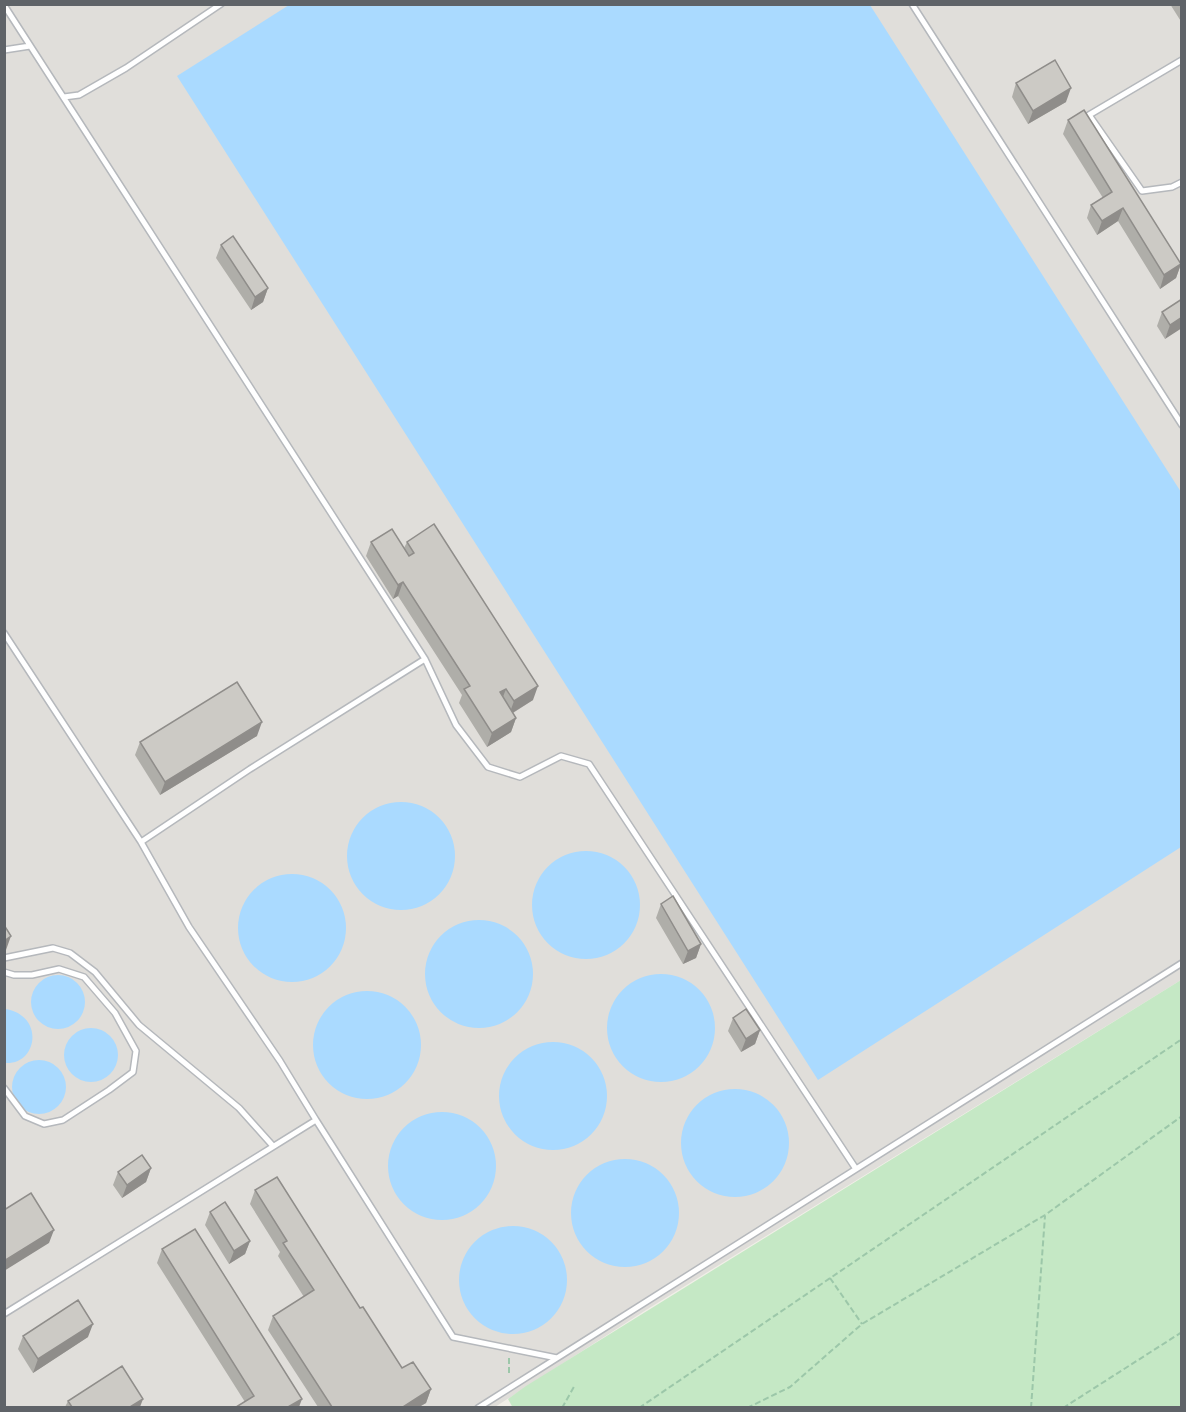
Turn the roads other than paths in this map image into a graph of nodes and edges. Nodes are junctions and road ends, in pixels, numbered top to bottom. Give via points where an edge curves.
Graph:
1 (221, 4) edge
2 (912, 4) edge
3 (4, 5) edge
4 (30, 46) junction
5 (4, 50) edge
6 (1182, 60) edge
7 (64, 97) junction
8 (1182, 182) edge
9 (1182, 425) edge
10 (4, 633) edge
11 (425, 659) junction
12 (141, 842) junction
13 (4, 958) edge
14 (1182, 963) edge
15 (4, 972) edge
16 (4, 1088) edge
17 (316, 1120) junction
18 (273, 1146) junction
19 (856, 1169) junction
20 (4, 1314) edge
21 (557, 1358) junction
22 (478, 1407) edge

1 - 7 lane via 79,95
2 - 9 lane
3 - 4 lane
4 - 5 lane
4 - 7 lane
6 - 8 lane via 1089,116 1142,191
7 - 11 lane
10 - 12 lane
11 - 12 lane
11 - 19 lane via 456,725 488,767 520,777 561,756 588,764
12 - 17 lane via 189,927
13 - 18 lane via 53,948 70,953 95,972 139,1025 239,1108
14 - 19 lane
15 - 16 lane via 32,975 59,969 84,977 115,1013 136,1051 133,1072 63,1120 44,1124 25,1116
17 - 18 lane
17 - 21 lane via 453,1337
18 - 20 lane
19 - 21 lane
21 - 22 lane

